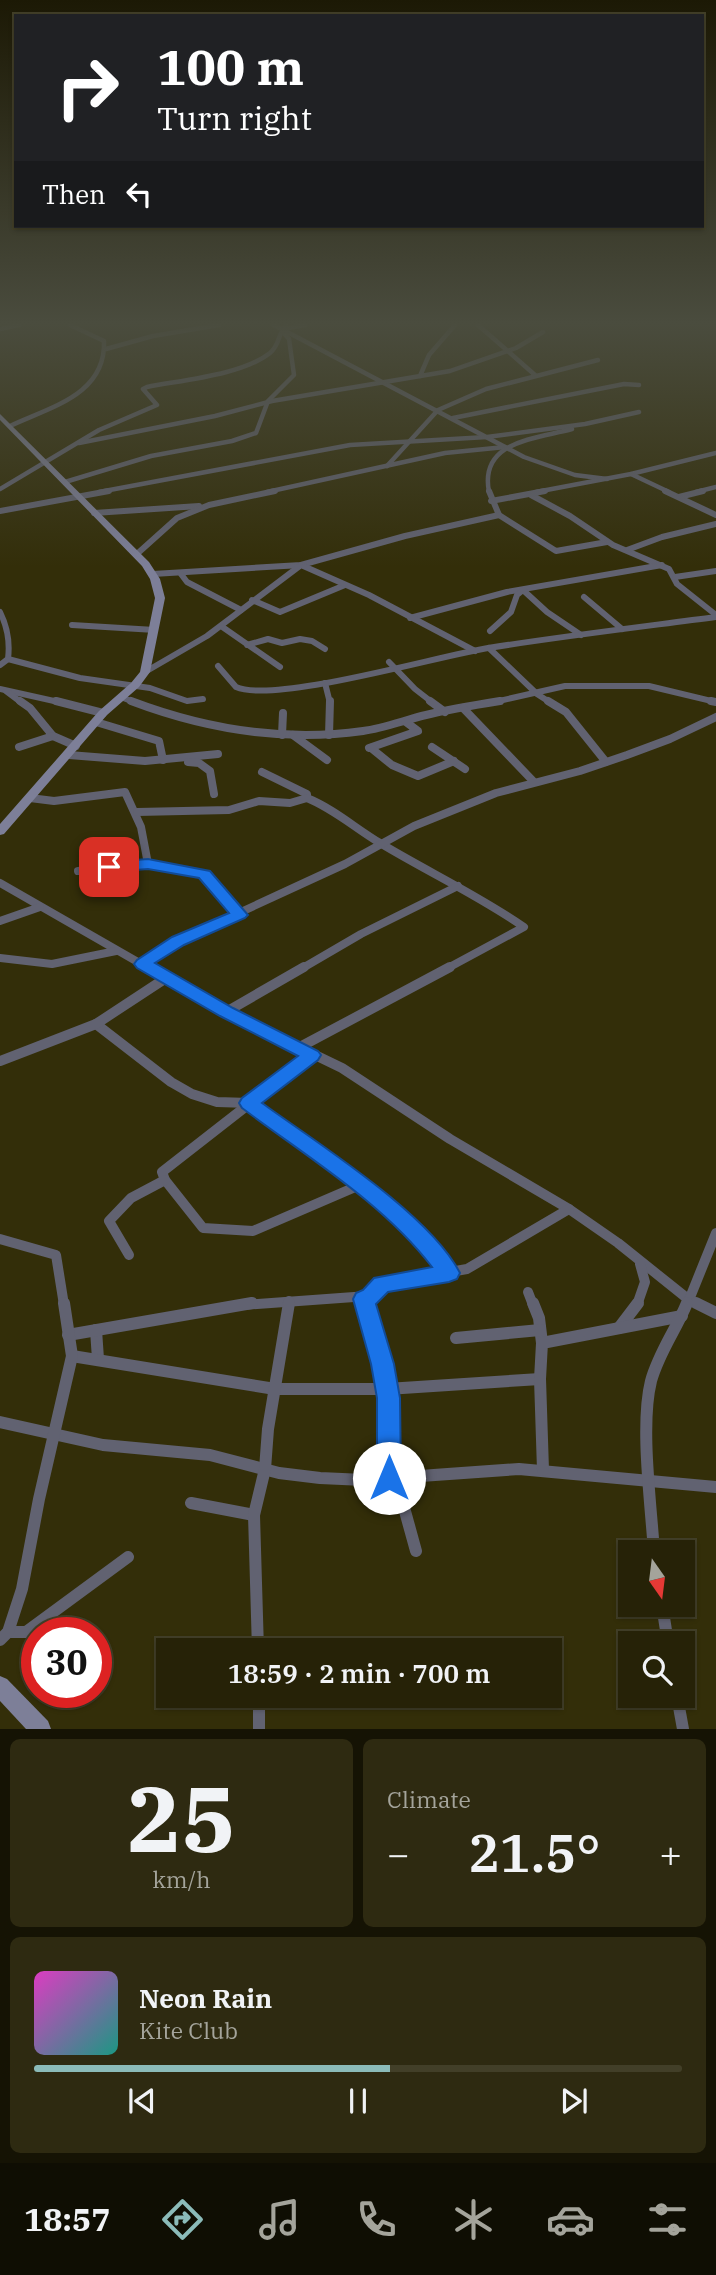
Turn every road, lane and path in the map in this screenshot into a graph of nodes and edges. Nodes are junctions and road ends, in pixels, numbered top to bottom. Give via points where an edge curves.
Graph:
1 (56, 406) edge
2 (155, 406) edge
3 (253, 406) edge
4 (266, 406) edge
5 (428, 406) edge
6 (450, 406) edge
7 (515, 406) edge
8 (438, 411) junction
9 (639, 412) dead end
10 (0, 416) edge
11 (453, 418) junction
12 (585, 425) junction
13 (10, 426) junction
14 (487, 437) junction
15 (408, 441) junction
16 (79, 443) junction
17 (505, 447) junction
18 (716, 453) edge
19 (43, 462) junction
20 (387, 466) junction
21 (631, 474) junction
22 (607, 479) junction
23 (65, 482) junction
24 (716, 486) edge
25 (0, 489) edge
26 (78, 495) junction
27 (531, 495) junction
28 (679, 497) junction
29 (491, 501) junction
30 (209, 505) junction
31 (0, 511) edge
32 (94, 513) junction
33 (716, 514) edge
34 (499, 515) junction
35 (716, 524) edge
36 (607, 542) junction
37 (627, 550) junction
38 (138, 553) junction
39 (301, 565) junction
40 (662, 565) junction
41 (716, 571) edge
42 (153, 574) junction
43 (181, 574) junction
44 (675, 577) junction
45 (345, 585) junction
46 (523, 590) junction
47 (584, 597) dead end
48 (252, 600) junction
49 (241, 610) junction
50 (0, 612) edge
51 (716, 616) edge
52 (410, 618) junction
53 (72, 625) dead end
54 (221, 626) junction
55 (622, 629) junction
56 (155, 631) junction
57 (490, 631) dead end
58 (581, 635) junction
59 (247, 645) junction
60 (489, 648) junction
61 (325, 649) dead end
62 (475, 651) junction
63 (8, 659) junction
64 (389, 662) dead end
65 (0, 665) edge
66 (218, 666) dead end
67 (280, 667) dead end
68 (398, 670) junction
69 (145, 672) junction
70 (325, 683) junction
71 (135, 685) junction
72 (2, 689) edge
73 (537, 694) junction
74 (121, 697) junction
75 (203, 699) dead end
76 (716, 702) edge
77 (463, 708) junction
78 (445, 712) junction
79 (103, 713) junction
80 (283, 713) dead end
81 (716, 717) edge
82 (96, 722) junction
83 (406, 722) junction
84 (282, 735) junction
85 (293, 735) junction
86 (329, 735) junction
87 (53, 736) junction
88 (19, 747) dead end
89 (432, 747) dead end
90 (72, 751) junction
91 (218, 754) dead end
92 (167, 760) junction
93 (327, 760) dead end
94 (454, 761) junction
95 (606, 762) junction
96 (465, 769) dead end
97 (262, 772) dead end
98 (534, 782) junction
99 (214, 793) dead end
100 (30, 798) junction
101 (307, 798) junction
102 (137, 812) junction
103 (0, 831) edge
104 (380, 843) junction
105 (148, 864) junction
106 (78, 872) dead end
107 (0, 883) edge
108 (458, 886) junction
109 (40, 907) junction
110 (239, 915) junction
111 (0, 921) edge
112 (116, 951) junction
113 (0, 958) edge
114 (143, 964) junction
115 (166, 978) junction
116 (226, 1012) junction
117 (96, 1024) junction
118 (298, 1048) junction
119 (312, 1055) junction
120 (0, 1060) edge
121 (249, 1103) junction
122 (164, 1180) junction
123 (359, 1185) junction
124 (569, 1209) junction
125 (716, 1233) edge
126 (0, 1239) edge
127 (129, 1255) dead end
128 (637, 1258) junction
129 (449, 1273) junction
130 (528, 1292) dead end
131 (371, 1296) junction
132 (688, 1299) junction
133 (289, 1301) junction
134 (716, 1313) edge
135 (682, 1316) junction
136 (619, 1329) junction
137 (96, 1330) junction
138 (540, 1330) junction
139 (68, 1335) junction
140 (456, 1338) dead end
141 (542, 1343) junction
142 (72, 1356) junction
143 (98, 1359) junction
144 (540, 1379) junction
145 (275, 1389) junction
146 (387, 1389) junction
147 (0, 1422) edge
148 (54, 1433) junction
149 (265, 1469) junction
150 (543, 1470) junction
151 (389, 1478) junction
152 (650, 1479) junction
153 (716, 1487) edge
154 (191, 1503) dead end
155 (254, 1515) junction
156 (653, 1540) edge
157 (415, 1551) dead end
158 (128, 1557) dead end
159 (4, 1636) edge
160 (258, 1638) edge
161 (0, 1686) edge
162 (259, 1708) edge
163 (679, 1708) edge
164 (40, 1729) edge
165 (259, 1729) edge
166 (683, 1729) edge

1 - 13 street
2 - 16 street
3 - 16 street
4 - 23 street via 256,433 151,456
5 - 8 street
6 - 8 street
7 - 11 street
8 - 11 street
8 - 15 street
9 - 12 street
10 - 13 main road
11 - 14 street
12 - 14 street
12 - 17 street
13 - 19 main road
14 - 15 street
14 - 17 street
15 - 20 street
15 - 26 street via 307,452
16 - 19 street
17 - 20 street via 445,453
17 - 22 street via 546,466
17 - 29 street via 488,467
18 - 21 street
19 - 23 main road
19 - 25 street
20 - 30 street
21 - 22 street
21 - 28 street
22 - 27 street
23 - 26 main road
24 - 28 street
26 - 31 street
26 - 32 main road
27 - 29 street
27 - 36 street
28 - 33 street
29 - 34 street
30 - 32 street
30 - 38 street via 177,518
32 - 38 main road
34 - 36 street via 556,551
34 - 39 street
35 - 37 street
36 - 37 street
37 - 40 street
38 - 42 main road
39 - 43 street
39 - 45 street
39 - 48 street
40 - 44 street
40 - 46 street
41 - 44 street
42 - 43 street
42 - 56 main road via 160,598
43 - 49 street via 187,582
44 - 51 street via 677,584
45 - 48 street via 280,612
45 - 52 street
46 - 52 street
46 - 57 street via 511,612
46 - 58 street
47 - 55 street
48 - 49 street
49 - 54 street
50 - 63 street via 6,625
51 - 55 street
52 - 62 street
53 - 56 street
54 - 59 street
54 - 69 street via 188,651
55 - 58 street
56 - 69 main road
58 - 60 street
59 - 61 street via 268,639 282,643 300,639
59 - 67 street
60 - 62 street
60 - 73 street
62 - 68 street
63 - 65 street
63 - 71 street via 80,678
64 - 68 street
66 - 70 street via 244,690
68 - 70 street
68 - 78 street
69 - 71 main road
70 - 86 street via 331,705
71 - 74 main road
71 - 75 street via 187,701
72 - 79 street
72 - 87 street via 30,708
73 - 76 street via 588,684 649,685
73 - 77 street
73 - 95 street via 566,712
74 - 79 main road
74 - 84 street via 169,715
77 - 78 street
77 - 98 street
78 - 83 street
79 - 82 main road
80 - 84 street
81 - 95 street
82 - 90 main road
82 - 92 street via 159,741
83 - 86 street
83 - 94 street via 418,731 370,748 392,765 418,776
84 - 85 street
85 - 86 street
85 - 93 street
87 - 88 street
87 - 90 street
89 - 94 street
90 - 92 street via 117,760
90 - 100 main road
91 - 92 street
92 - 99 street via 199,763 210,771
94 - 96 street
95 - 98 street
97 - 101 street
98 - 104 street via 496,793
100 - 102 street via 54,801 125,792
100 - 103 main road
101 - 102 street via 287,804 256,802 232,811
101 - 104 street via 334,810
102 - 105 street
104 - 108 street
104 - 110 street
105 - 106 street
105 - 110 street via 204,874
107 - 109 street
108 - 116 street
108 - 118 street via 524,927
109 - 111 street
109 - 112 street
110 - 114 street via 178,941
112 - 113 street via 52,964
112 - 114 street
114 - 115 street
115 - 116 street
115 - 117 street
116 - 118 street
117 - 120 street
117 - 121 street via 192,1094 217,1102
118 - 119 street
119 - 121 street
119 - 124 street via 342,1068
121 - 122 street via 162,1172
121 - 123 street
122 - 123 street via 203,1228 253,1231
122 - 127 street via 131,1198 109,1221
123 - 129 street via 425,1243
124 - 128 street
124 - 129 street via 481,1262
125 - 132 street
126 - 139 street via 56,1255
128 - 132 street
128 - 136 street via 646,1288
129 - 131 street via 382,1284
130 - 138 street
131 - 133 street
131 - 146 street via 364,1299
132 - 134 street
132 - 135 street
133 - 137 street via 258,1302
133 - 145 street
135 - 136 street
135 - 152 street via 663,1348 651,1382 647,1420
136 - 141 street
137 - 139 street
137 - 143 street
138 - 140 street
138 - 141 street
139 - 142 street
141 - 144 street
142 - 143 street
142 - 148 street
143 - 145 street
144 - 146 street
144 - 150 street
145 - 146 street
145 - 149 street
146 - 151 street
147 - 148 street
148 - 149 street via 103,1446 210,1455
148 - 159 street via 22,1589
149 - 151 street via 320,1478
149 - 155 street
150 - 151 street
150 - 152 street
151 - 157 street via 400,1493
152 - 153 street
152 - 156 street
154 - 155 street
155 - 160 street
158 - 159 street via 26,1632
161 - 164 main road
162 - 165 street
163 - 166 street

